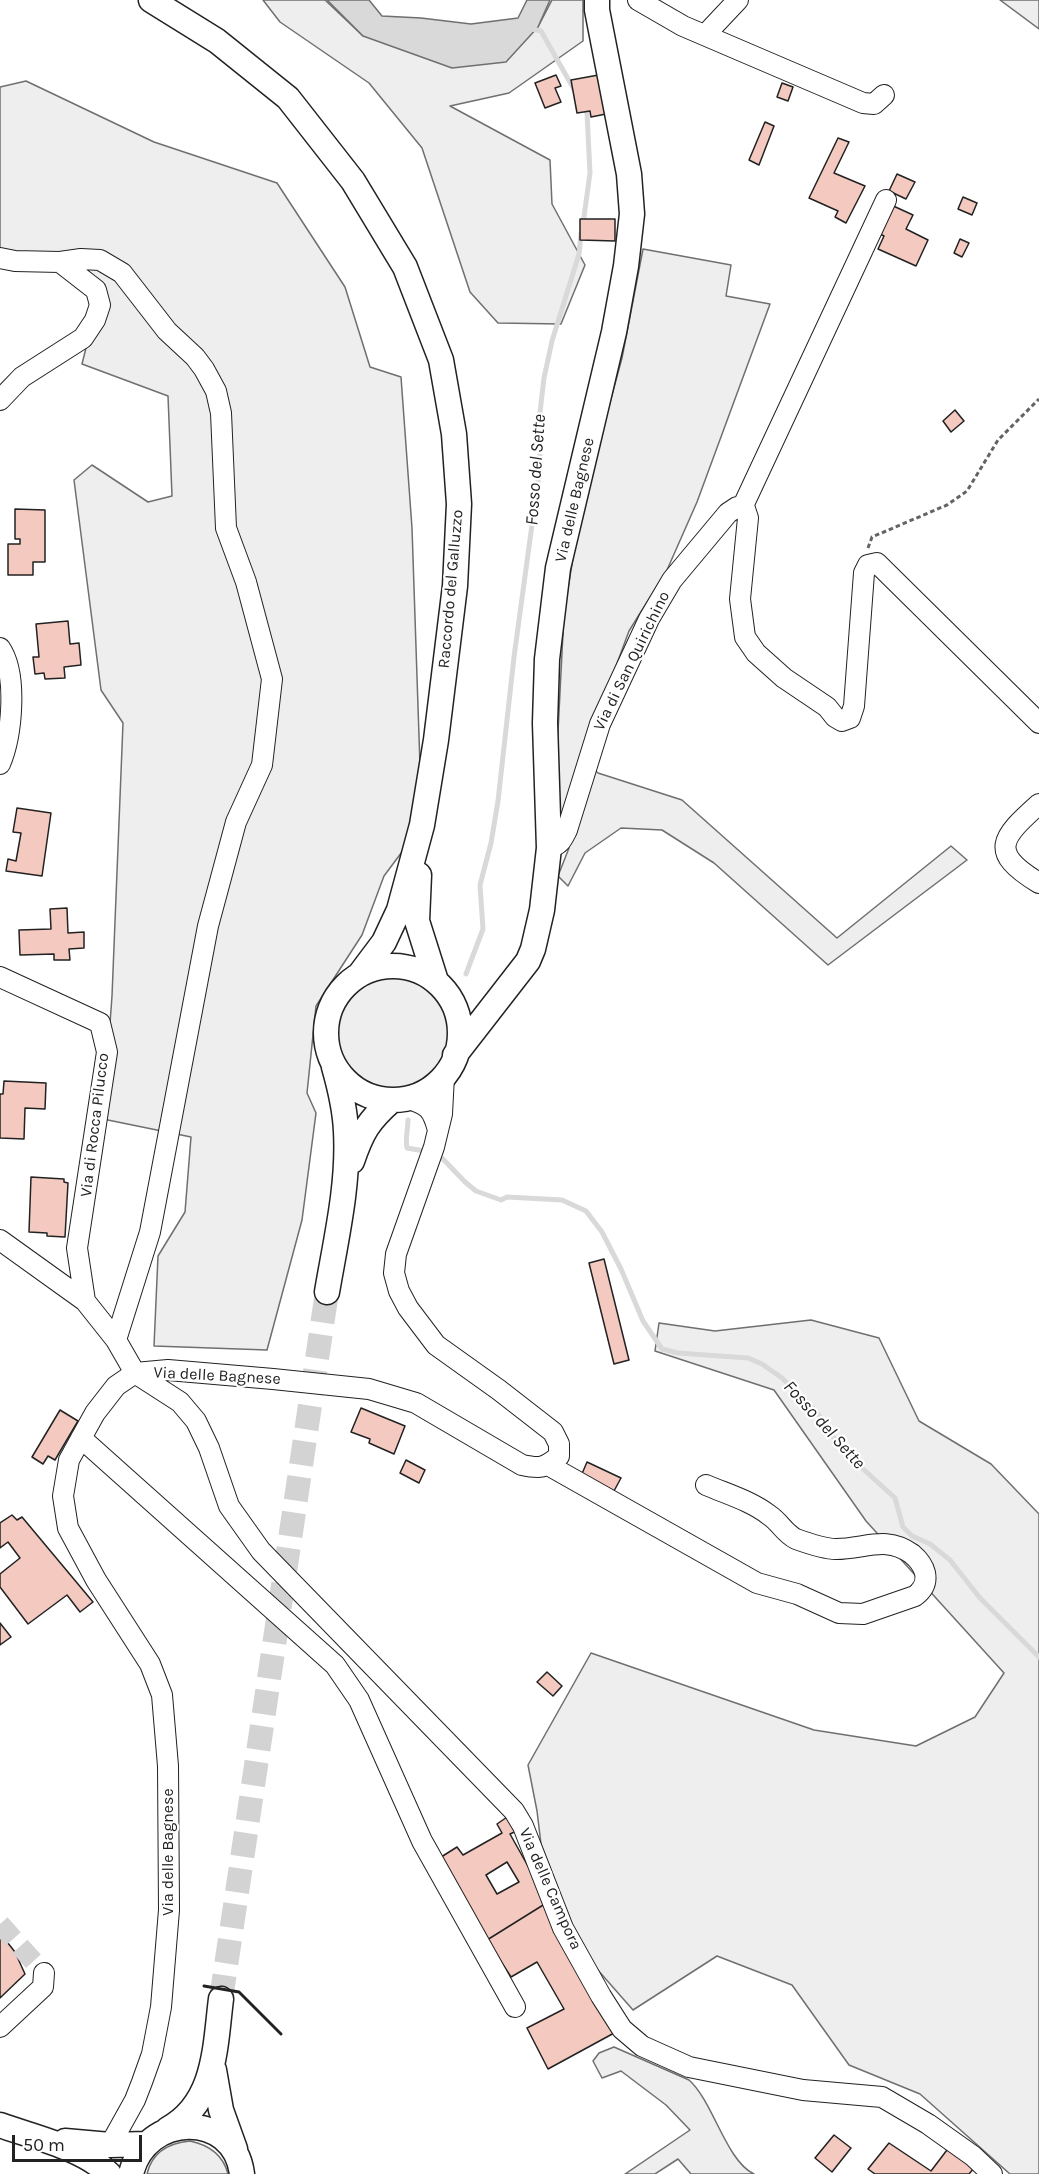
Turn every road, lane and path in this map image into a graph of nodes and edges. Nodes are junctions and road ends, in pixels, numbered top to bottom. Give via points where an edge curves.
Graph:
1 (151, 0) edge
2 (597, 0) edge
3 (638, 0) edge
4 (738, 0) edge
5 (705, 35) junction
6 (884, 95) dead end
7 (886, 200) dead end
8 (0, 258) edge
9 (60, 262) junction
10 (1039, 399) edge
11 (0, 400) edge
12 (742, 508) junction
13 (868, 564) junction
14 (0, 648) edge
15 (1039, 723) edge
16 (0, 764) edge
17 (1039, 804) edge
18 (422, 825) junction
19 (549, 848) junction
20 (1039, 883) edge
21 (360, 974) junction
22 (0, 977) edge
23 (442, 987) junction
24 (501, 996) junction
25 (334, 1065) junction
26 (450, 1065) junction
27 (399, 1099) junction
28 (436, 1138) junction
29 (346, 1178) junction
30 (0, 1240) edge
31 (327, 1292) tunnel mouth
32 (85, 1301) junction
33 (116, 1340) junction
34 (135, 1373) junction
35 (81, 1438) junction
36 (548, 1465) junction
37 (706, 1485) dead end
38 (44, 1973) dead end
39 (221, 1999) tunnel mouth
40 (515, 2007) dead end
41 (0, 2027) edge
42 (213, 2065) junction
43 (0, 2112) edge
44 (0, 2125) edge
45 (155, 2137) junction
46 (43, 2138) junction
47 (110, 2145) junction
48 (242, 2170) edge
49 (109, 2174) edge
50 (131, 2174) edge
51 (992, 2174) edge

1 - 18 main road, Raccordo del Galluzzo via 218,41 288,99 353,181 405,267 441,360 454,434 459,504 455,586
2 - 19 main road, Via delle Bagnese via 629,174 632,214 614,332 558,567 547,659
3 - 5 street
4 - 5 street
5 - 6 street via 863,103 874,104
7 - 12 street
8 - 9 street
9 - 11 street via 96,290 100,305 95,320 83,338 22,377
9 - 33 street via 100,260 122,273 167,331 195,357 216,391 221,413 226,528 246,582 272,679 262,765 236,822 208,926 150,1232
10 - 13 path via 998,440 967,491 947,505 872,537
12 - 13 street via 748,518 740,598 745,637 756,653 784,678 827,706 842,721 850,718 854,706 864,573
12 - 19 street, Via di San Quirichino via 728,513 679,572 649,619 600,724 564,836 557,846
13 - 15 street via 877,562
14 - 16 street via 10,683 10,727
17 - 20 street via 1013,828 1005,846 1007,858
18 - 21 main road, Raccordo del Galluzzo via 399,910 384,942
18 - 23 main road, Raccordo del Galluzzo via 417,921
19 - 24 main road, Via delle Bagnese via 533,950
21 - 23 main road via 388,966 404,967
21 - 25 main road via 346,984 331,1007 326,1028
22 - 32 street, Via di Rocca Pilucco via 100,1023 107,1052 77,1248
23 - 24 main road via 477,1001
23 - 26 main road via 457,1015 459,1030
24 - 26 main road, Via delle Bagnese
25 - 27 main road via 358,1090 377,1098
25 - 29 main road via 346,1130
26 - 27 main road via 424,1092
26 - 28 street
27 - 28 street via 429,1108 434,1115
27 - 29 main road via 374,1116 361,1134
28 - 36 street via 396,1254 394,1273 399,1291 436,1345 553,1432 559,1456
29 - 31 main road
30 - 32 street
32 - 33 street
33 - 34 street
34 - 35 street, Via delle Bagnese via 116,1386
34 - 36 street, Via delle Bagnese via 168,1370 369,1389 416,1403 522,1465
34 - 51 street, Via delle Campora via 180,1402 196,1421 229,1506 261,1551 514,1811 563,1928 622,2029 642,2046 689,2067 804,2090 882,2097 928,2124
35 - 40 street via 335,1665 359,1700 422,1841
35 - 47 street, Via delle Bagnese via 69,1460 63,1496 68,1528 150,1664 162,1695 168,1766 169,1910 161,2007 142,2082
36 - 37 street via 757,1582 839,1613 863,1614 921,1592 926,1580 924,1567 898,1545 835,1549 799,1540 787,1534 770,1515
38 - 41 street via 43,1987
39 - 42 main road
42 - 45 main road via 199,2101 180,2122
42 - 48 main road via 221,2110
43 - 46 main road
44 - 46 main road
45 - 47 main road
45 - 48 main road via 189,2126 206,2129 234,2150
45 - 50 main road via 139,2154
46 - 47 main road
46 - 49 main road via 86,2158

